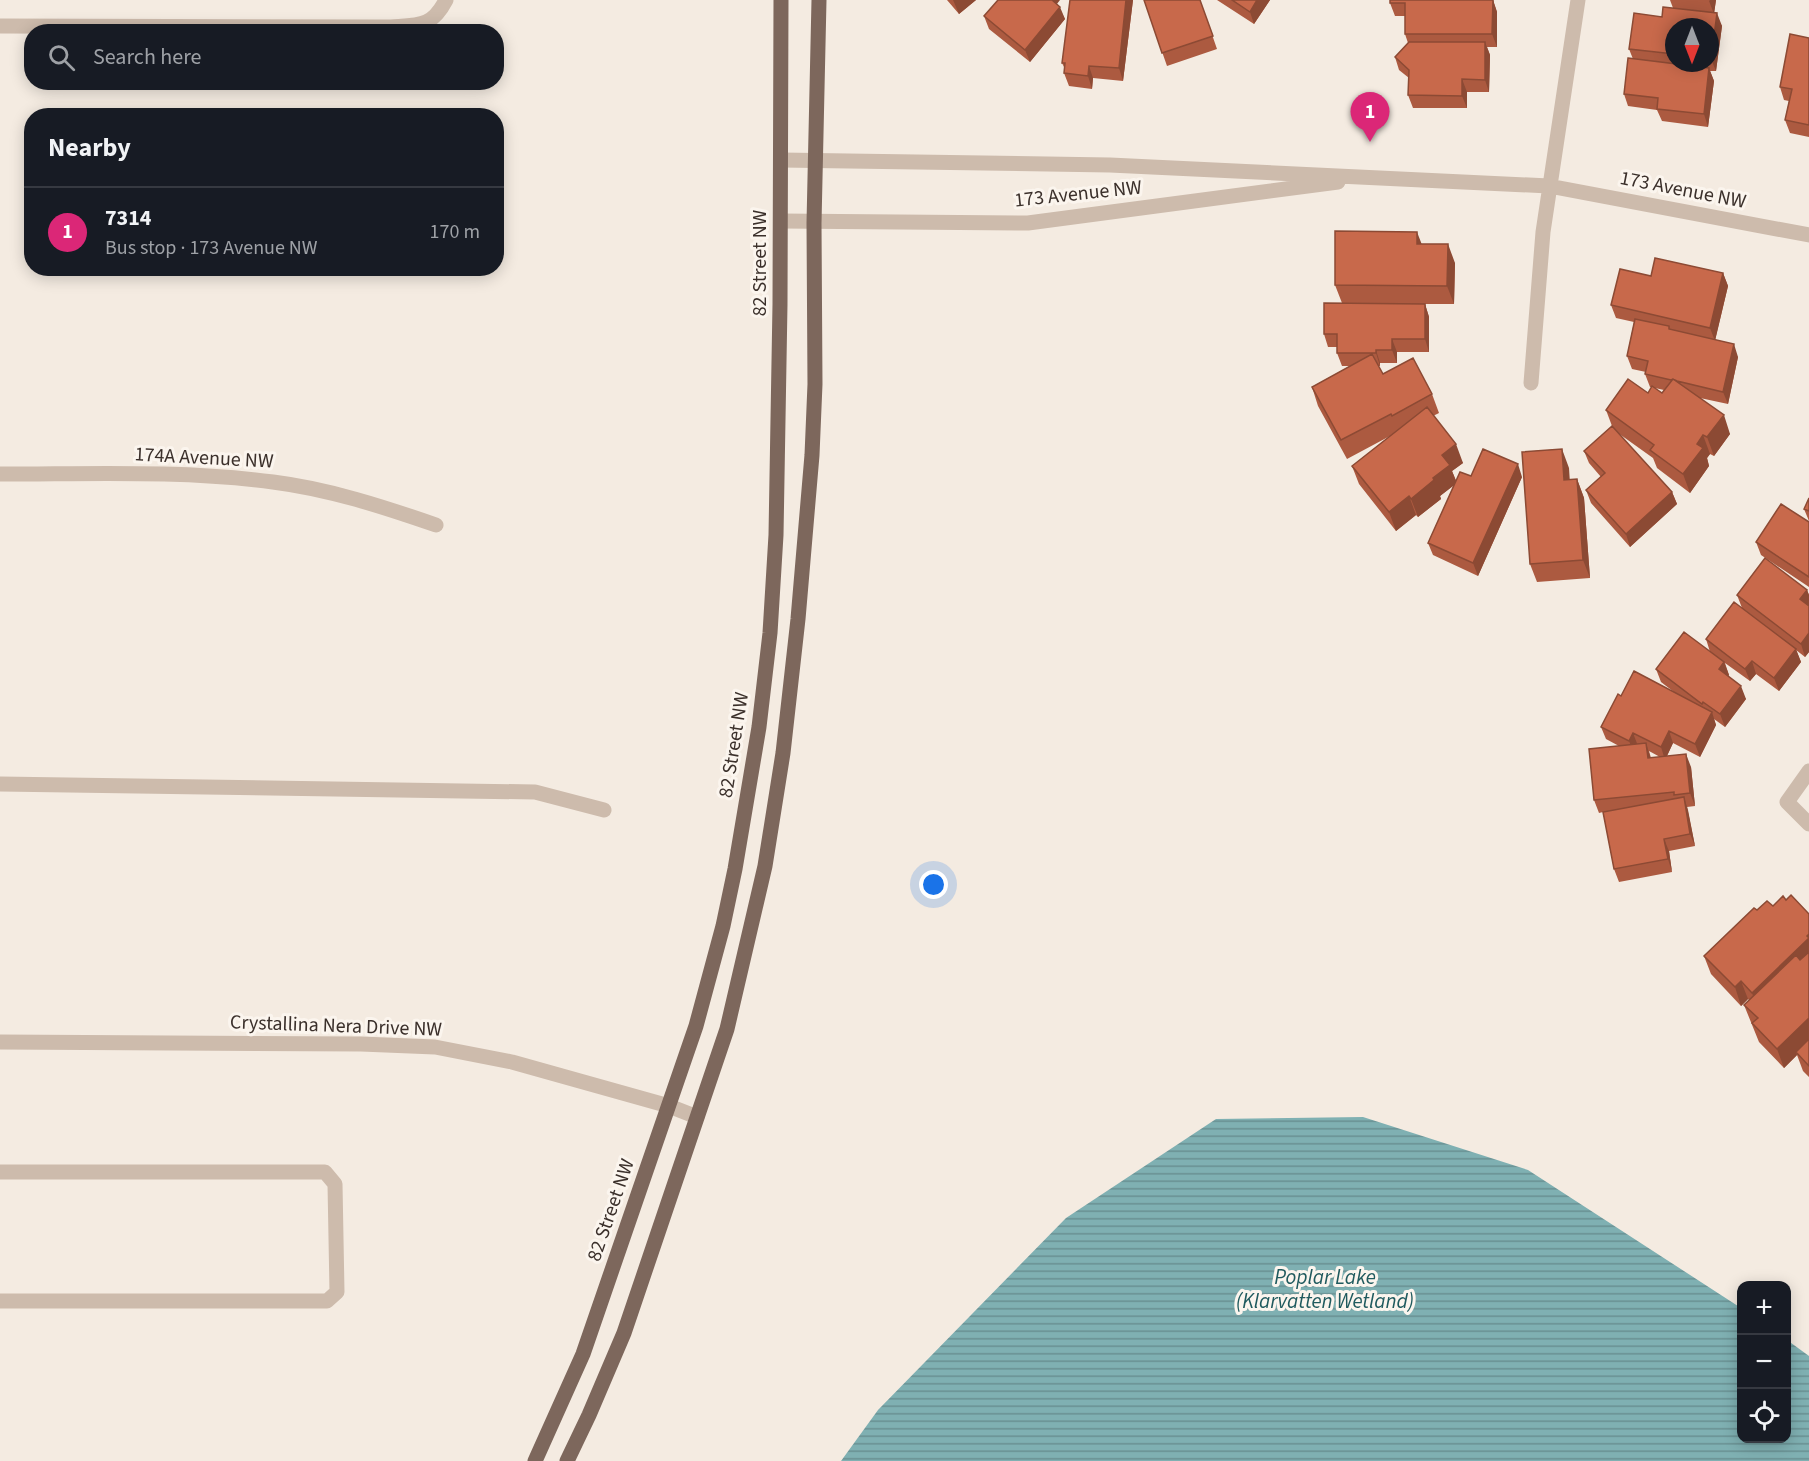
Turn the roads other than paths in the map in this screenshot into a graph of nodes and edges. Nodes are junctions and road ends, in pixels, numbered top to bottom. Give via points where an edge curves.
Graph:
1 (446, 0) edge
2 (781, 0) edge
3 (819, 0) edge
4 (1578, 0) edge
5 (421, 24) edge
6 (0, 26) edge
7 (24, 26) edge
8 (781, 160) junction
9 (816, 160) junction
10 (1377, 177) junction
11 (1549, 186) junction
12 (781, 222) junction
13 (814, 223) junction
14 (1809, 235) edge
15 (1531, 383) dead end
16 (0, 474) edge
17 (436, 525) dead end
18 (1809, 771) edge
19 (0, 784) edge
20 (604, 810) dead end
21 (1809, 824) edge
22 (0, 1042) edge
23 (669, 1106) junction
24 (697, 1117) junction
25 (0, 1172) edge
26 (0, 1301) edge
27 (535, 1461) edge
28 (567, 1461) edge

1 - 5 street via 437,16
2 - 8 main road, 82 Street NW
3 - 9 main road
4 - 11 street
6 - 7 street
8 - 9 street, 173 Avenue NW
8 - 12 main road, 82 Street NW
9 - 10 street, 173 Avenue NW via 1110,165
9 - 13 main road
10 - 11 street, 173 Avenue NW
10 - 13 street, 173 Avenue NW via 1028,223
11 - 14 street, 173 Avenue NW
11 - 15 street
12 - 13 street, 173 Avenue NW
12 - 23 main road, 82 Street NW via 776,535 759,727 723,926
13 - 24 main road via 812,455 783,753 751,931 727,1029
16 - 17 street, 174A Avenue NW via 208,475 275,482 351,498
18 - 21 street via 1787,802
19 - 20 street via 535,792
22 - 23 street, Crystallina Nera Drive NW via 435,1047 512,1062
23 - 24 street, Crystallina Nera Drive NW
23 - 27 main road, 82 Street NW via 583,1354
24 - 28 main road via 624,1333
25 - 26 street via 325,1172 335,1184 337,1292 327,1301

